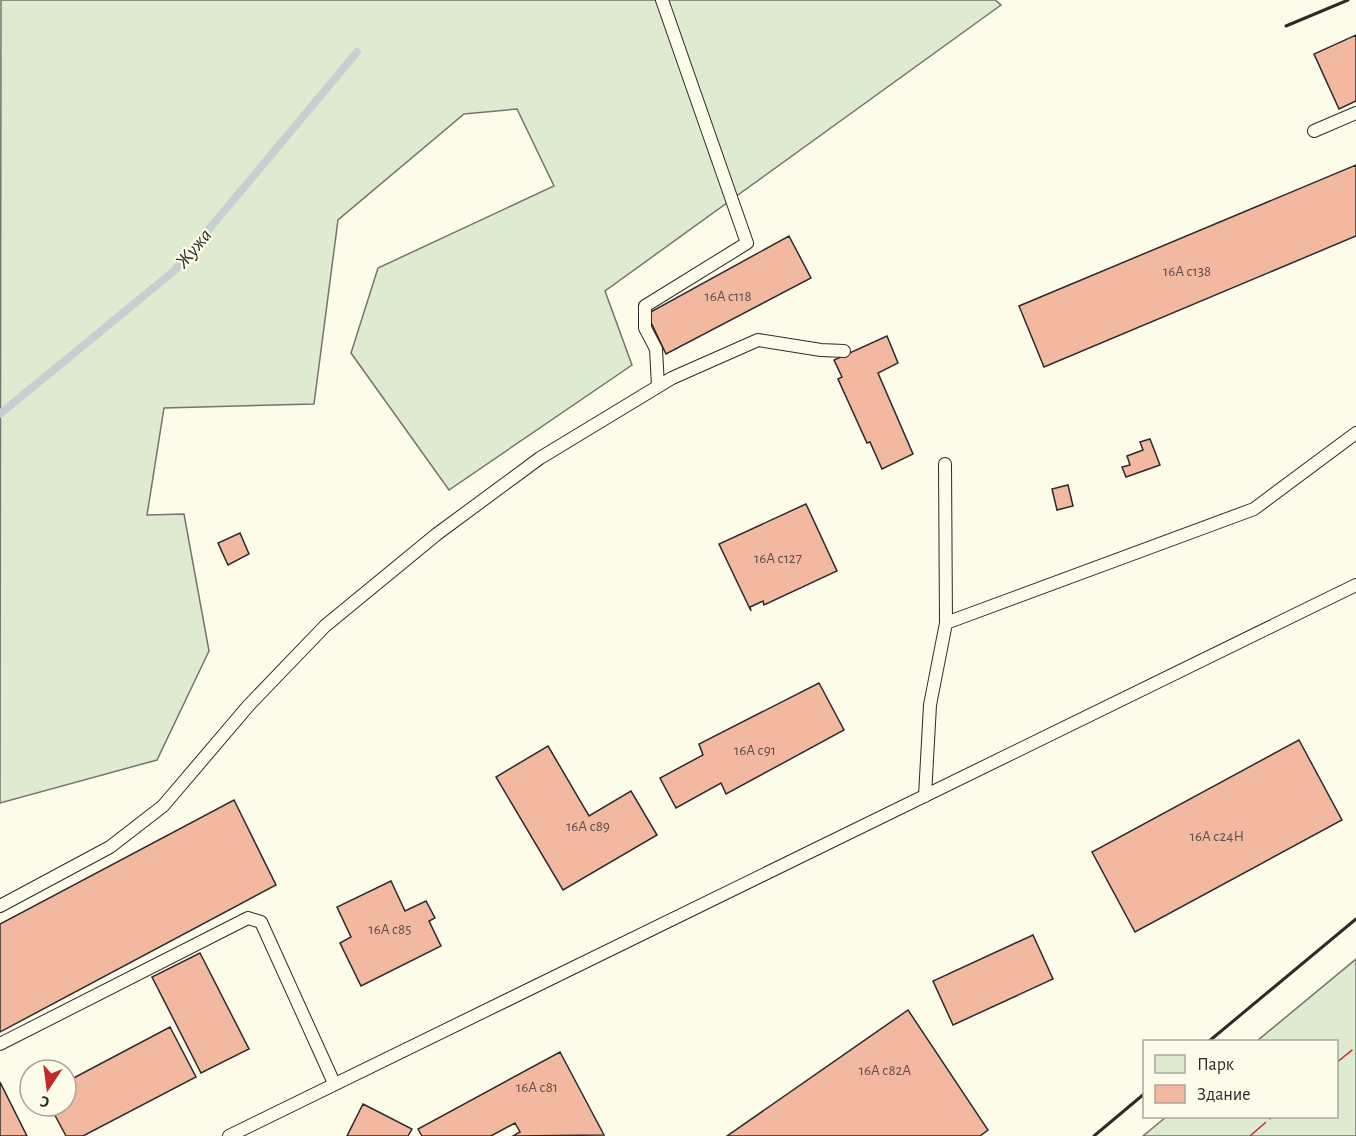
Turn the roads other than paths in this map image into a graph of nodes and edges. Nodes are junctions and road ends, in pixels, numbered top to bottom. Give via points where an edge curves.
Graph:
1 (663, 0) edge
2 (1356, 113) edge
3 (1314, 131) dead end
4 (844, 351) dead end
5 (658, 386) junction
6 (1356, 433) edge
7 (945, 464) dead end
8 (1356, 585) edge
9 (946, 623) junction
10 (925, 796) junction
11 (0, 906) edge
12 (0, 1044) edge
13 (334, 1083) junction
14 (229, 1136) edge

1 - 5 lane via 747,243 645,306 645,328 656,350
2 - 3 lane
4 - 5 lane via 758,340
5 - 11 lane via 540,458 437,534 325,626 249,705 163,806 110,847
6 - 9 lane via 1254,509
7 - 9 lane
8 - 10 lane
9 - 10 lane via 930,705
10 - 13 lane
12 - 13 lane via 248,918 261,922
13 - 14 lane

